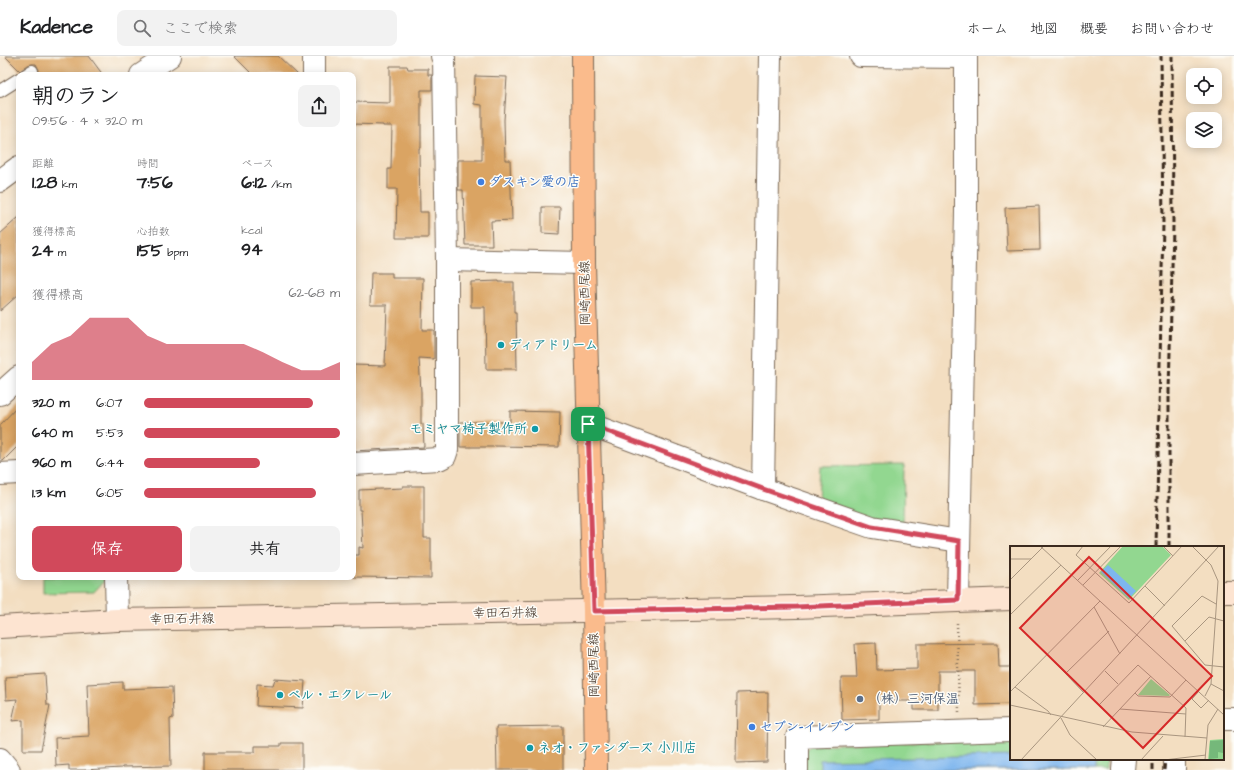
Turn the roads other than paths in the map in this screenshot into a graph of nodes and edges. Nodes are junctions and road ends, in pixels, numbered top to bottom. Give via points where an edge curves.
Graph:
1 (170, 56) edge
2 (314, 56) edge
3 (442, 56) edge
4 (583, 56) edge
5 (770, 56) edge
6 (861, 56) edge
7 (966, 56) edge
8 (146, 72) edge
9 (314, 72) edge
10 (16, 81) edge
11 (0, 91) edge
12 (16, 168) edge
13 (0, 181) edge
14 (447, 260) junction
15 (584, 262) junction
16 (16, 381) edge
17 (0, 394) edge
18 (588, 424) junction
19 (356, 464) edge
20 (16, 473) edge
21 (0, 474) edge
22 (763, 489) junction
23 (959, 541) junction
24 (116, 580) edge
25 (1010, 599) edge
26 (958, 600) junction
27 (594, 611) junction
28 (117, 620) junction
29 (0, 627) edge
30 (1224, 718) edge
31 (1234, 719) edge
32 (1010, 730) edge
33 (0, 760) edge
34 (1124, 760) edge
35 (9, 770) edge
36 (596, 770) edge
37 (797, 770) edge
38 (1123, 770) edge

1 - 8 street
2 - 9 street
3 - 14 street
4 - 15 main road, 岡崎西尾線
5 - 22 street
6 - 7 street
7 - 23 street via 966,227
10 - 11 lane
12 - 13 street
14 - 15 street
14 - 19 street via 445,456 439,459
15 - 18 main road, 岡崎西尾線
16 - 17 street
18 - 22 street
18 - 27 main road, 岡崎西尾線
20 - 21 street
22 - 23 street via 872,527
23 - 26 street
24 - 28 street
25 - 26 main road, 幸田石井線
26 - 27 main road, 幸田石井線 via 796,607
27 - 28 main road, 幸田石井線
27 - 36 main road, 岡崎西尾線
28 - 29 main road, 幸田石井線
30 - 31 street
32 - 37 street via 797,737
33 - 35 street
34 - 38 street

